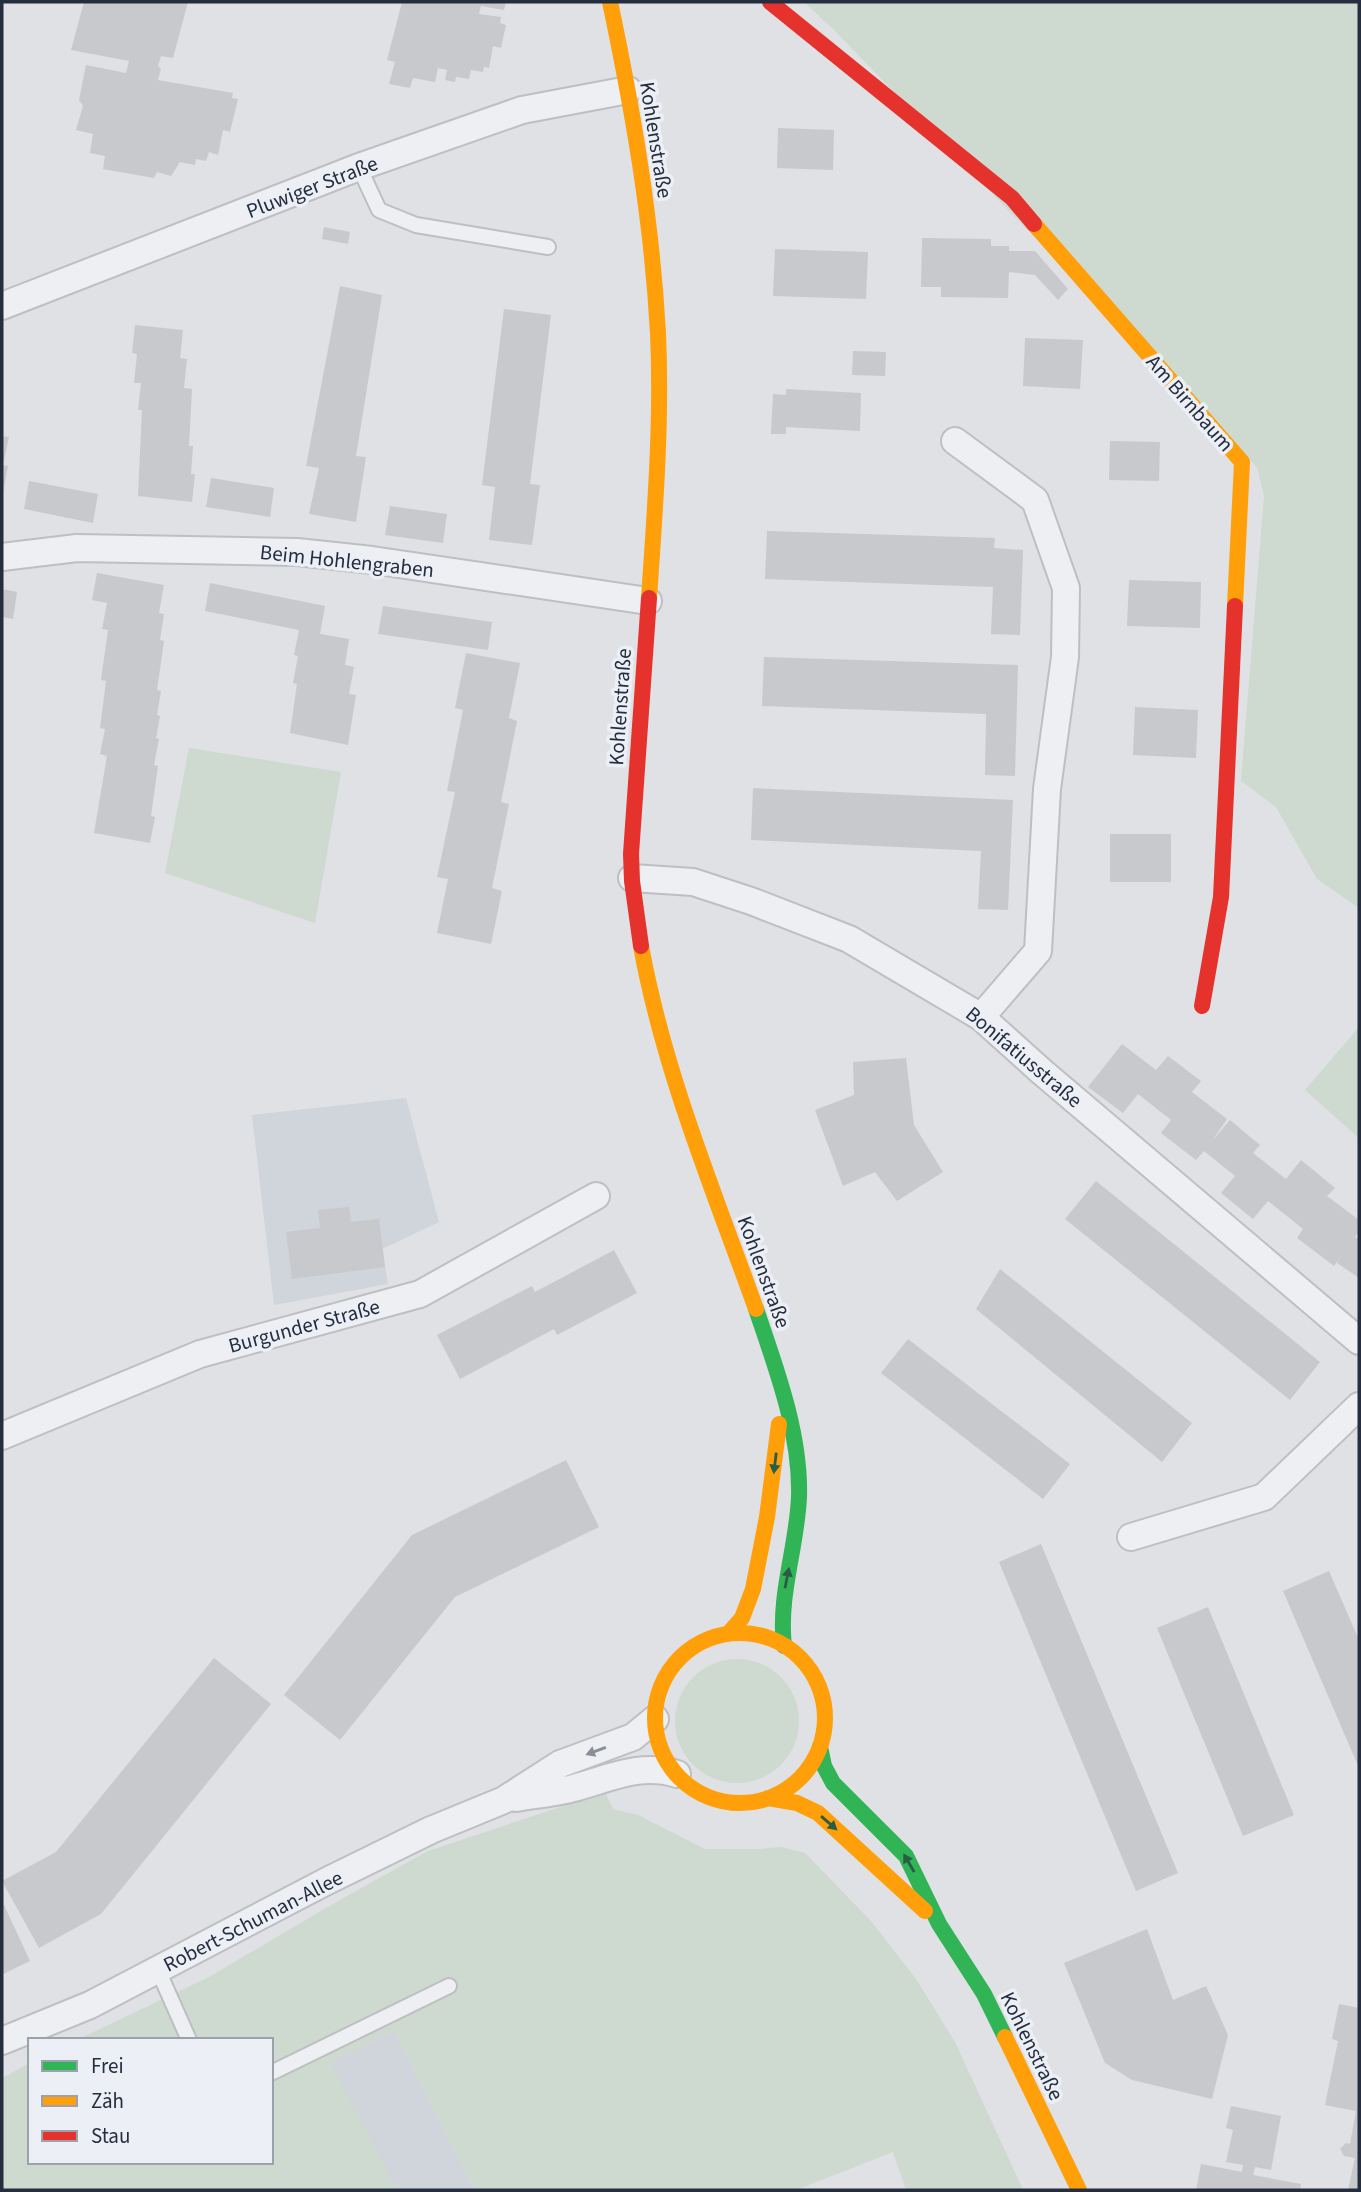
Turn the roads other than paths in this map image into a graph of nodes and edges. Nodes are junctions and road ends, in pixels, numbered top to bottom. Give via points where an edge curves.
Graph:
1 (610, 2) edge
2 (770, 2) edge
3 (628, 90) junction
4 (359, 167) junction
5 (548, 247) dead end
6 (2, 306) edge
7 (955, 441) dead end
8 (2, 557) edge
9 (648, 601) junction
10 (632, 878) junction
11 (1202, 1006) dead end
12 (981, 1017) junction
13 (596, 1196) dead end
14 (1359, 1341) edge
15 (783, 1395) junction
16 (1359, 1406) edge
17 (2, 1436) edge
18 (1131, 1537) dead end
19 (728, 1634) junction
20 (784, 1646) junction
21 (655, 1719) junction
22 (820, 1747) junction
23 (677, 1774) junction
24 (768, 1798) junction
25 (503, 1800) junction
26 (939, 1924) junction
27 (158, 1970) junction
28 (449, 1986) dead end
29 (188, 2038) edge
30 (2, 2041) edge
31 (273, 2072) edge
32 (1079, 2190) edge

1 - 3 main road, Kohlenstraße
2 - 11 main road, Am Birnbaum via 1013,198 1242,462 1221,897
3 - 4 street, Pluwiger Straße via 522,110
3 - 9 main road, Kohlenstraße via 658,334
4 - 5 lane via 379,210 416,225
4 - 6 street, Pluwiger Straße
7 - 12 street via 1035,500 1066,588 1065,657 1047,789 1038,951
8 - 9 street, Beim Hohlengraben via 77,548 297,552
9 - 10 main road, Kohlenstraße
10 - 12 street, Bonifatiusstraße via 693,882 849,939
10 - 15 main road, Kohlenstraße via 641,948 666,1047 696,1149
12 - 14 street, Bonifatiusstraße
13 - 17 street, Burgunder Straße via 420,1294 200,1354
15 -> 19 main road, Kohlenstraße via 753,1589 742,1618
20 -> 15 main road, Kohlenstraße via 781,1607 797,1527 799,1474
16 - 18 street via 1264,1497
19 - 20 main road, Kohlenstraße via 761,1636
19 - 21 main road, Kohlenstraße via 705,1641 678,1660 661,1687
20 - 22 main road, Kohlenstraße via 803,1661 820,1690 825,1722
21 - 23 main road, Kohlenstraße via 661,1748
21 -> 25 street, Robert-Schuman-Allee via 633,1738 560,1764
22 - 24 main road, Kohlenstraße via 800,1778
26 -> 22 main road, Kohlenstraße via 906,1856 834,1783
23 - 24 main road, Kohlenstraße via 696,1790 719,1800
23 - 25 street, Robert-Schuman-Allee via 635,1770 568,1789
24 -> 26 main road, Kohlenstraße via 797,1803 818,1813
25 - 27 street, Robert-Schuman-Allee via 327,1881
26 - 32 main road, Kohlenstraße via 984,1994
27 - 29 lane
27 - 30 street, Robert-Schuman-Allee via 90,2005
28 - 31 lane

